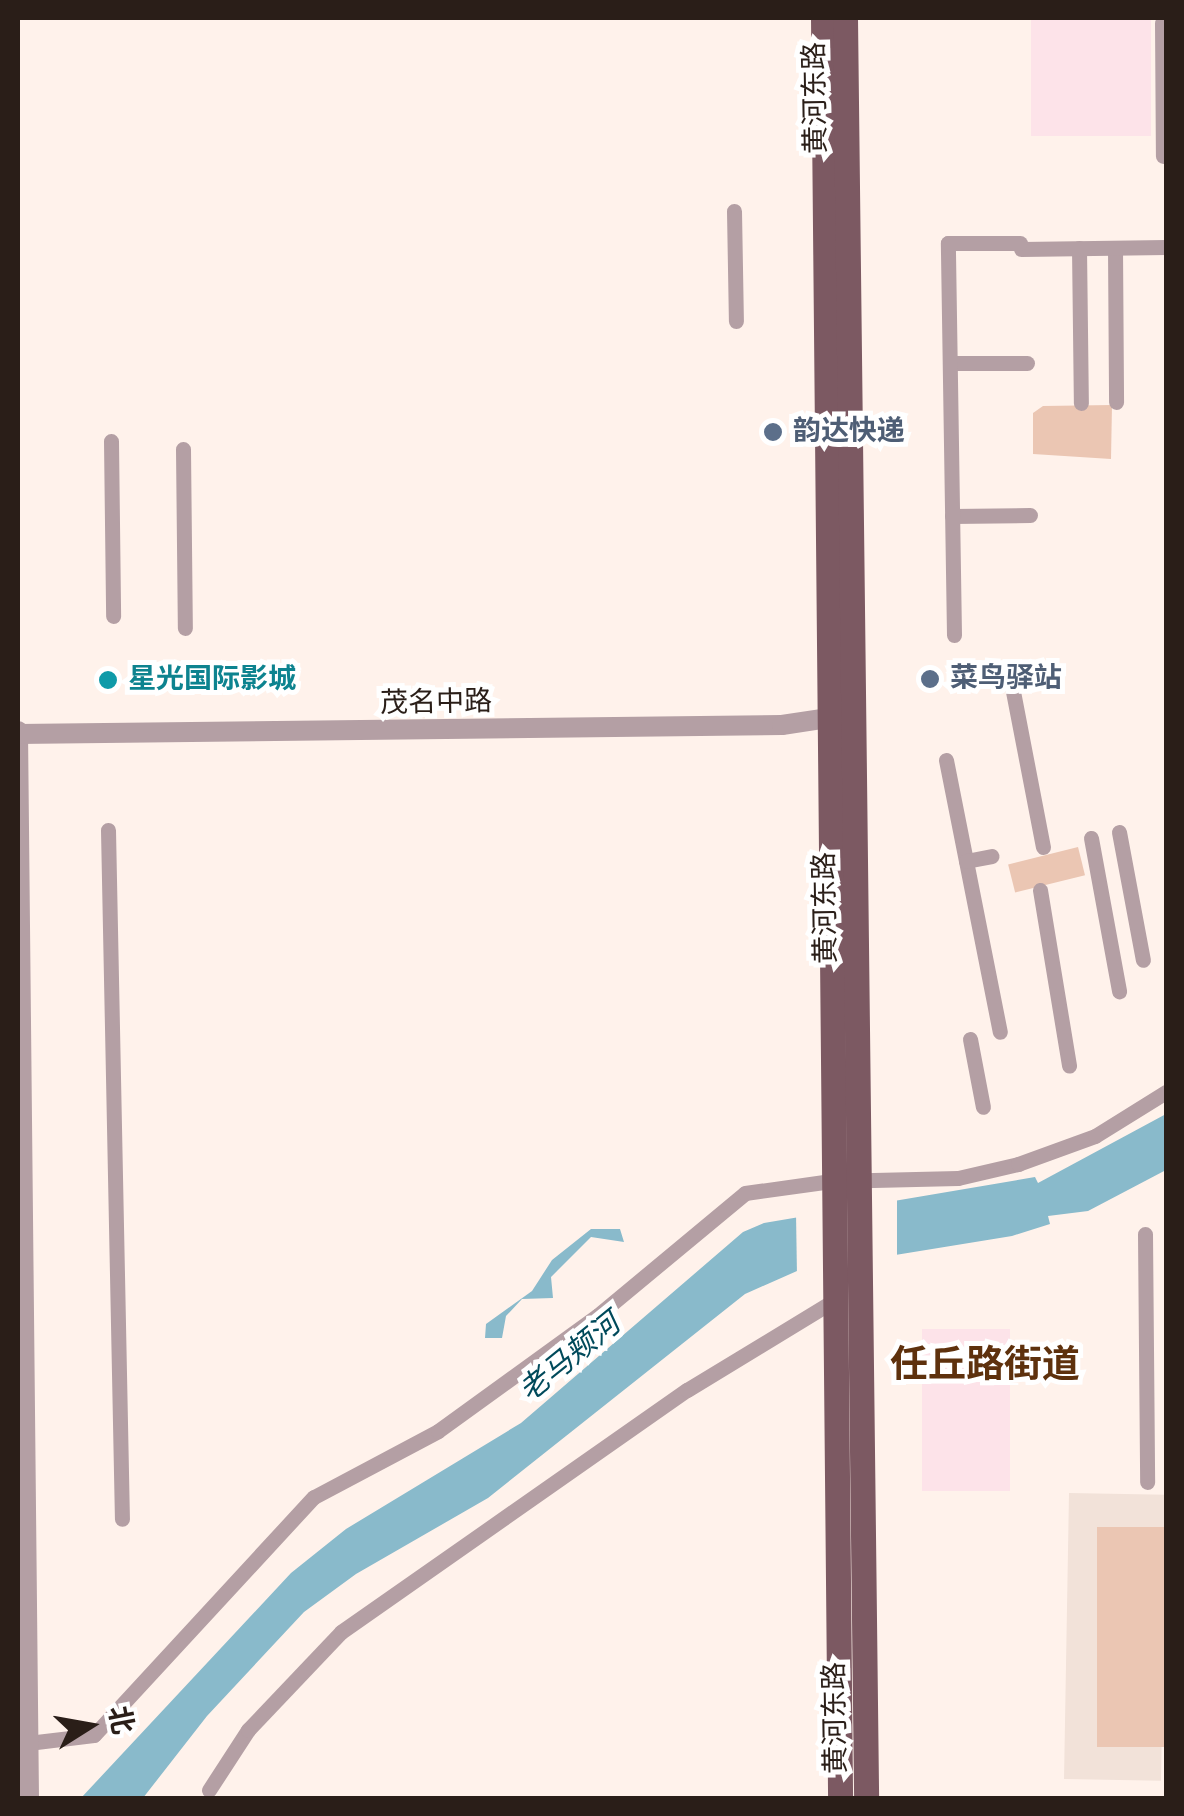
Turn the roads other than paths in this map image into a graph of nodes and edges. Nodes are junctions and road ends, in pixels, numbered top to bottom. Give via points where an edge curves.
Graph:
1 (823, 18) edge
2 (846, 18) edge
3 (1162, 23) dead end
4 (1163, 156) dead end
5 (734, 211) dead end
6 (1166, 247) edge
7 (1079, 248) junction
8 (1115, 248) junction
9 (736, 321) dead end
10 (950, 363) junction
11 (1027, 363) dead end
12 (1116, 402) dead end
13 (1081, 403) dead end
14 (111, 442) dead end
15 (182, 450) dead end
16 (1030, 515) dead end
17 (952, 516) junction
18 (113, 616) dead end
19 (185, 628) dead end
20 (954, 635) dead end
21 (1011, 681) dead end
22 (854, 712) junction
23 (828, 720) junction
24 (18, 732) edge
25 (946, 760) dead end
26 (108, 830) dead end
27 (1118, 832) dead end
28 (1091, 838) dead end
29 (1043, 847) dead end
30 (992, 856) dead end
31 (966, 861) junction
32 (1040, 890) dead end
33 (1143, 960) dead end
34 (1119, 991) dead end
35 (1000, 1032) dead end
36 (970, 1039) dead end
37 (1069, 1066) dead end
38 (1166, 1092) edge
39 (982, 1107) dead end
40 (832, 1188) junction
41 (860, 1188) junction
42 (1145, 1234) dead end
43 (832, 1295) junction
44 (1147, 1482) dead end
45 (122, 1519) dead end
46 (28, 1743) junction
47 (209, 1790) dead end
48 (29, 1798) edge
49 (840, 1798) edge
50 (866, 1798) edge

1 - 23 main road, 黄河东路
2 - 22 main road, 黄河东路
3 - 4 street
5 - 9 street
6 - 8 street
7 - 8 street
7 - 10 street via 948,243
7 - 13 street
8 - 12 street
10 - 11 street
10 - 17 street
14 - 18 street
15 - 19 street
16 - 17 street
17 - 20 street
21 - 29 street
22 - 23 street, 茂名中路
22 - 41 main road, 黄河东路
23 - 24 street, 茂名中路
23 - 40 main road, 黄河东路
24 - 46 street
25 - 31 street
26 - 45 street
27 - 33 street
28 - 34 street
30 - 31 street
31 - 35 street
32 - 37 street
36 - 39 street
38 - 41 street via 1095,1136 1018,1164
40 - 41 street
40 - 43 main road, 黄河东路
40 - 46 street via 745,1193 597,1316 438,1431 314,1497 125,1710 94,1735
41 - 50 main road, 黄河东路
42 - 44 street
43 - 47 street via 356,1620 270,1703
43 - 49 main road, 黄河东路
46 - 48 street

